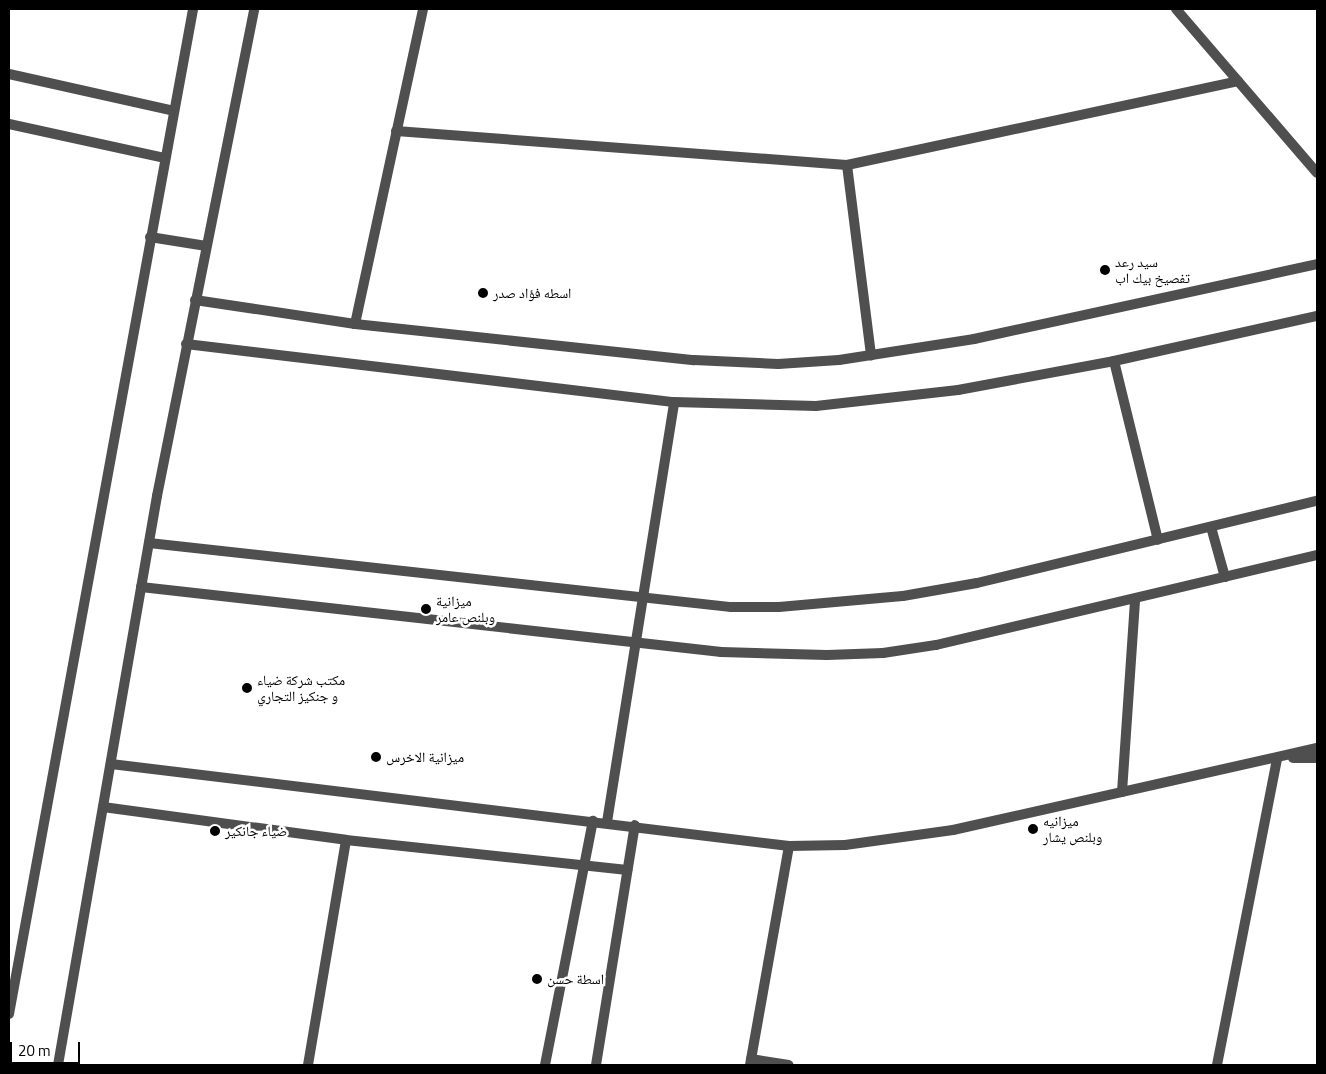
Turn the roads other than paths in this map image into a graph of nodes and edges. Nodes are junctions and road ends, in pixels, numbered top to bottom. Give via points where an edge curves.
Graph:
1 (193, 9) edge
2 (254, 9) edge
3 (423, 9) edge
4 (1176, 9) edge
5 (9, 74) edge
6 (1238, 81) junction
7 (174, 110) junction
8 (9, 124) edge
9 (396, 130) junction
10 (165, 158) junction
11 (847, 165) junction
12 (1317, 173) edge
13 (150, 237) junction
14 (206, 246) junction
15 (1317, 264) edge
16 (195, 300) junction
17 (1317, 316) edge
18 (355, 324) junction
19 (186, 344) junction
20 (871, 355) junction
21 (1114, 361) junction
22 (674, 402) junction
23 (1317, 501) edge
24 (1211, 527) junction
25 (1158, 540) junction
26 (149, 543) junction
27 (1317, 555) edge
28 (1225, 577) junction
29 (141, 587) junction
30 (645, 597) junction
31 (1135, 599) junction
32 (638, 643) junction
33 (1317, 748) edge
34 (1277, 758) junction
35 (1317, 758) edge
36 (110, 764) junction
37 (1122, 792) junction
38 (103, 807) junction
39 (593, 821) junction
40 (607, 822) junction
41 (635, 825) junction
42 (346, 840) junction
43 (789, 846) junction
44 (584, 866) junction
45 (627, 870) junction
46 (9, 1014) edge
47 (750, 1062) edge
48 (58, 1065) edge
49 (308, 1065) edge
50 (545, 1065) edge
51 (596, 1065) edge
52 (789, 1065) edge
53 (1217, 1065) edge

1 - 7 street
2 - 14 street
3 - 9 street
4 - 6 street
5 - 7 street
6 - 11 street
6 - 12 street
7 - 10 street
8 - 10 street
9 - 11 street
9 - 18 street
10 - 13 street
11 - 20 street
13 - 14 street
13 - 46 street
14 - 16 street
15 - 20 street via 974,339
16 - 18 street
16 - 19 street
17 - 21 street
18 - 20 street via 694,360 778,364
19 - 22 street
19 - 26 street
21 - 22 street via 853,404 763,406
21 - 25 street
22 - 30 street
23 - 24 street
24 - 25 street
24 - 28 street
25 - 30 street via 903,596 779,607 731,607
26 - 29 street
26 - 30 street
27 - 28 street
28 - 31 street
29 - 32 street
29 - 36 street
30 - 32 street
31 - 32 street via 986,635 884,653 771,655
31 - 37 street
32 - 40 street
33 - 34 street
34 - 35 street
34 - 37 street
34 - 53 street
36 - 38 street
36 - 39 street
37 - 43 street via 898,839
38 - 42 street
38 - 48 street
39 - 40 street
39 - 44 street
40 - 41 street
41 - 43 street
41 - 45 street
42 - 44 street
42 - 49 street
43 - 47 street
44 - 45 street
44 - 50 street
45 - 51 street
47 - 52 street

